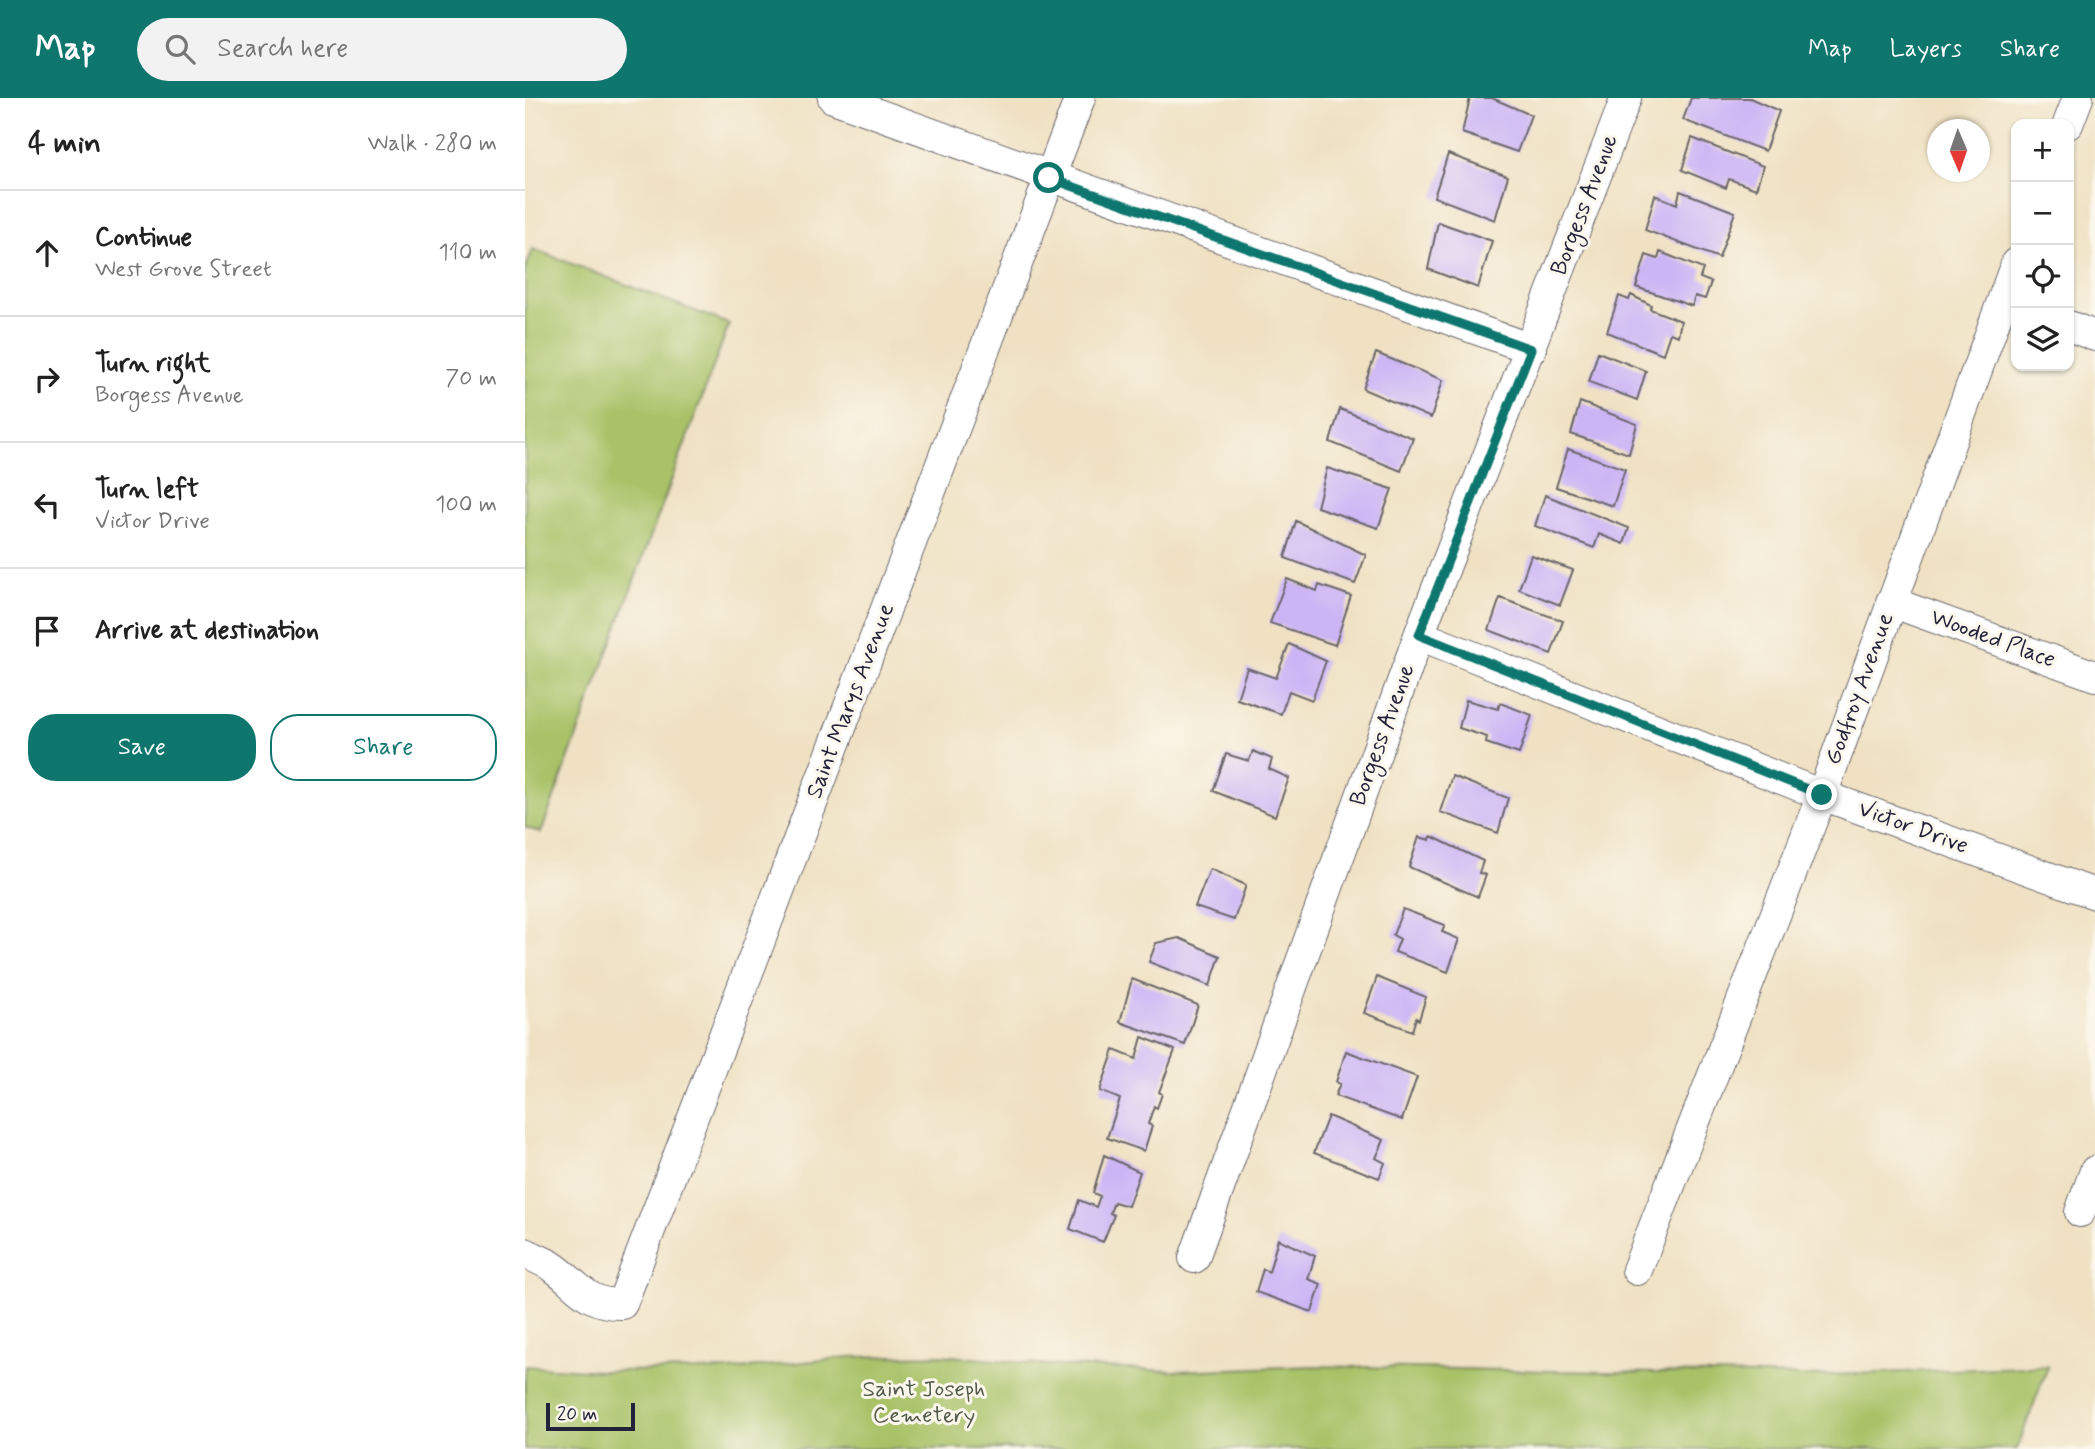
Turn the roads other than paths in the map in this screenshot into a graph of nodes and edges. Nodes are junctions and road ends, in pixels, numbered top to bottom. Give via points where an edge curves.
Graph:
1 (833, 98) edge
2 (1080, 98) edge
3 (1626, 98) edge
4 (2078, 98) edge
5 (2070, 119) edge
6 (1049, 178) junction
7 (2009, 304) edge
8 (2074, 328) edge
9 (2095, 336) edge
10 (1531, 349) junction
11 (1891, 602) junction
12 (1419, 635) junction
13 (2095, 676) edge
14 (1822, 795) junction
15 (2095, 894) edge
16 (2095, 1171) edge
17 (2080, 1212) dead end
18 (525, 1253) edge
19 (1194, 1258) dead end
20 (1637, 1270) dead end

1 - 6 street
2 - 6 street, Saint Marys Avenue
3 - 10 street, Borgess Avenue
4 - 5 street
6 - 10 street
6 - 18 street, Saint Marys Avenue via 622,1304 578,1291 552,1266
7 - 11 street, Godfroy Avenue
8 - 9 street
10 - 12 street, Borgess Avenue
11 - 13 street, Wooded Place
11 - 14 street, Godfroy Avenue
12 - 14 street, Victor Drive
12 - 19 street, Borgess Avenue
14 - 15 street, Victor Drive
14 - 20 street, Godfroy Avenue
16 - 17 street

